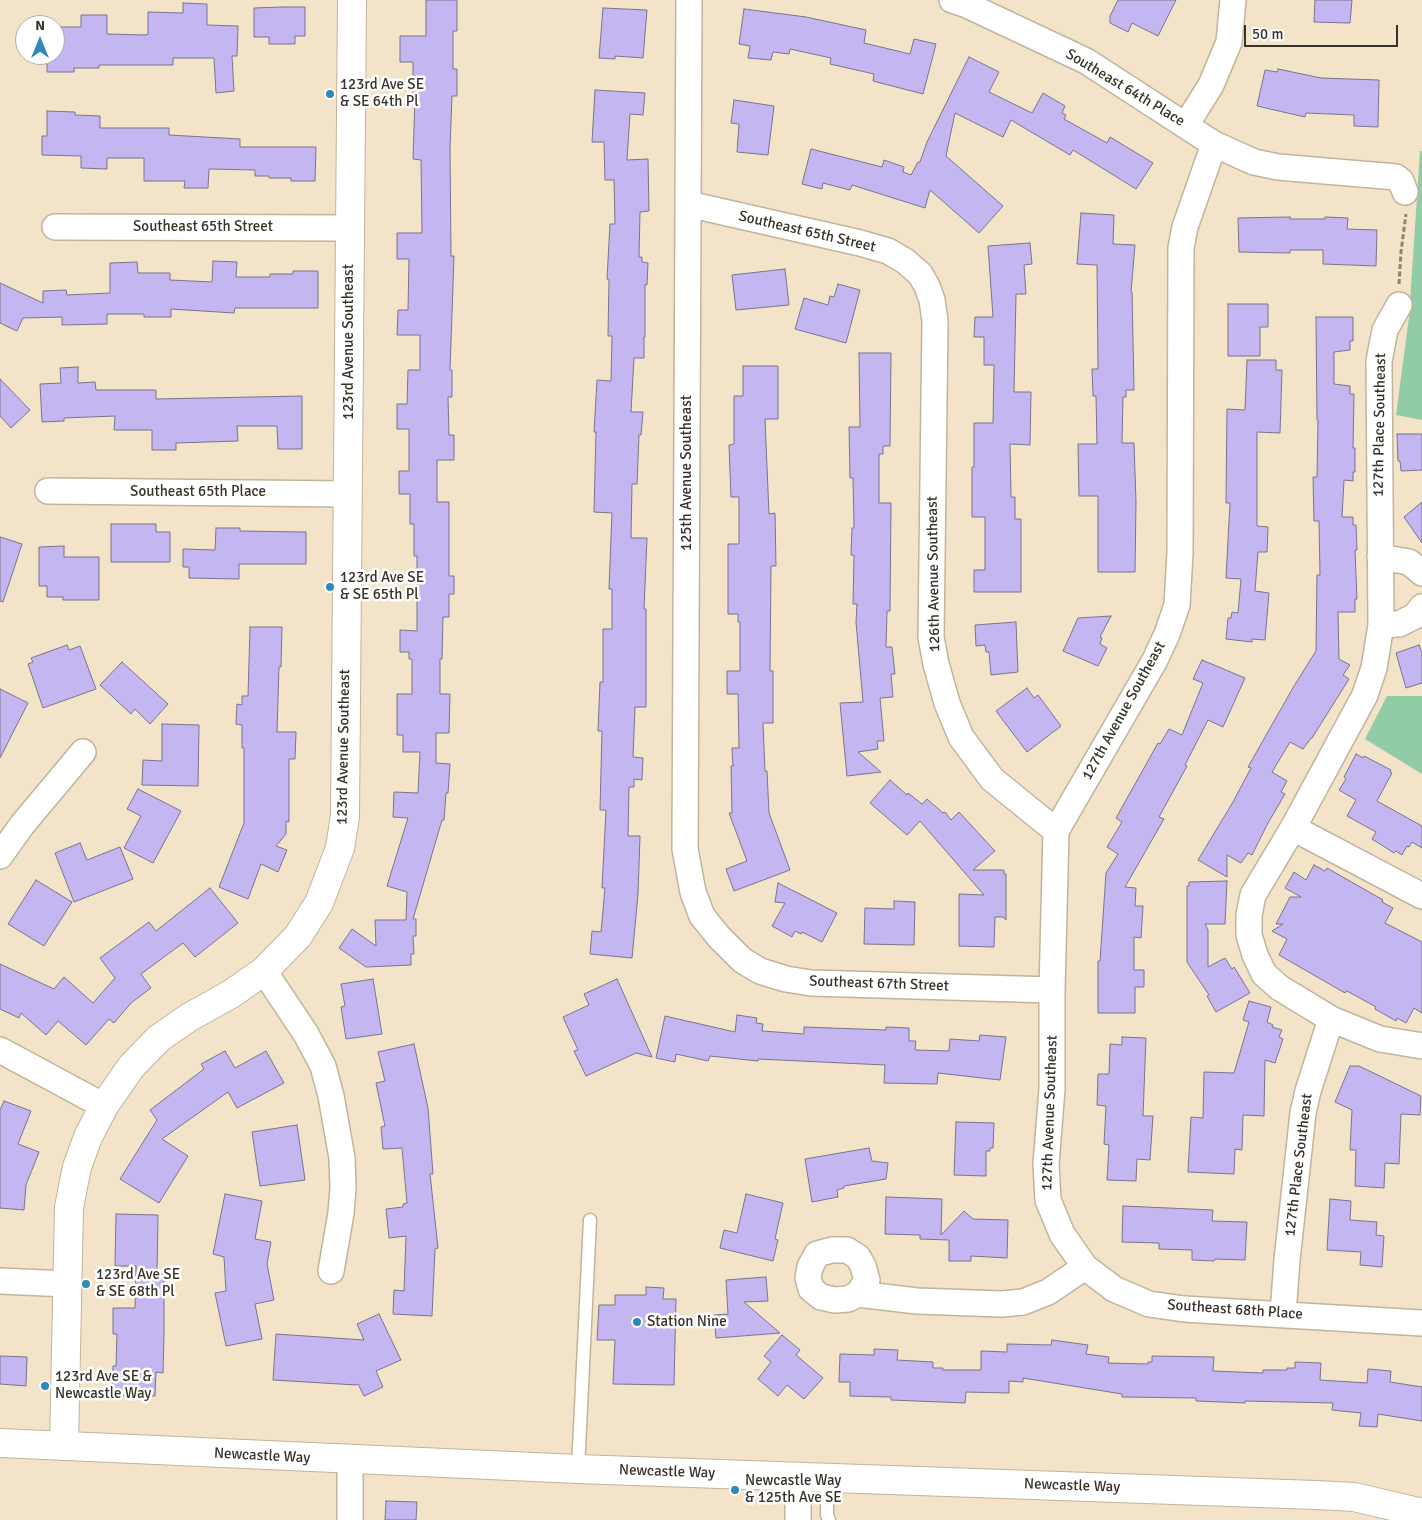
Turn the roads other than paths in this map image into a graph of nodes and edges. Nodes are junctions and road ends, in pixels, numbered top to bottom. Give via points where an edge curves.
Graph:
1 (352, 0) edge
2 (689, 0) edge
3 (1234, 0) edge
4 (963, 2) edge
5 (1186, 125) junction
6 (1214, 144) junction
7 (1406, 200) road end
8 (688, 204) junction
9 (55, 227) dead end
10 (350, 228) junction
11 (920, 274) joint
12 (1398, 305) road end
13 (48, 491) dead end
14 (348, 494) junction
15 (1380, 557) junction
16 (1422, 573) edge
17 (1422, 607) edge
18 (1381, 625) junction
19 (83, 752) dead end
20 (1293, 828) junction
21 (1056, 831) junction
22 (0, 856) edge
23 (1422, 896) edge
24 (719, 938) joint
25 (264, 971) junction
26 (1052, 990) junction
27 (1331, 1019) junction
28 (1422, 1046) edge
29 (0, 1050) edge
30 (104, 1106) junction
31 (590, 1220) dead end
32 (1085, 1267) junction
33 (331, 1271) dead end
34 (0, 1281) edge
35 (67, 1284) junction
36 (858, 1294) dead end
37 (1283, 1314) junction
38 (1422, 1323) edge
39 (0, 1444) edge
40 (64, 1446) junction
41 (350, 1460) junction
42 (578, 1469) junction
43 (798, 1477) junction
44 (827, 1478) junction
45 (1422, 1513) edge
46 (350, 1520) edge
47 (798, 1520) edge
48 (829, 1520) edge

1 - 10 street, 123rd Avenue Southeast
2 - 8 street, 125th Avenue Southeast
3 - 5 street via 1230,42 1211,85
4 - 5 street, Southeast 64th Place via 1086,61
5 - 6 street, Southeast 64th Place
6 - 7 street via 1254,162 1278,167 1396,177 1401,180
6 - 21 street, 127th Avenue Southeast via 1185,227 1181,248 1180,553 1176,605 1155,660
8 - 11 street, Southeast 65th Street via 860,243 888,252
8 - 24 street, 125th Avenue Southeast via 685,850 702,916
9 - 10 street, Southeast 65th Street
10 - 14 street, 123rd Avenue Southeast
11 - 21 street, 126th Avenue Southeast via 932,300 935,321 931,637 936,664 947,704 961,737 992,779
12 - 15 street, 127th Place Southeast via 1385,330 1379,361
13 - 14 street, Southeast 65th Place
14 - 25 street, 123rd Avenue Southeast via 344,816 340,848 319,903 298,936
15 - 16 street via 1409,562
15 - 18 street, 127th Place Southeast
17 - 18 street via 1415,616 1399,624
18 - 20 street, 127th Place Southeast via 1366,695
19 - 22 street
20 - 23 street
20 - 27 street, 127th Place Southeast via 1253,895 1249,935 1264,974 1280,988
21 - 26 street, 127th Avenue Southeast
24 - 26 street, Southeast 67th Street via 742,960 760,971 811,983
25 - 30 street, 123rd Avenue Southeast via 158,1040 131,1067
25 - 33 street via 306,1034 323,1066 331,1096 342,1158 343,1188
26 - 32 street, 127th Avenue Southeast via 1052,1089 1046,1164 1048,1200 1062,1234
27 - 28 street, 127th Place Southeast via 1380,1039
27 - 37 street, 127th Place Southeast via 1303,1113
29 - 30 street
30 - 35 street, 123rd Avenue Southeast via 77,1167 69,1207
31 - 42 lane
32 - 36 street via 1048,1292 1023,1302 917,1302
32 - 37 street, Southeast 68th Place via 1114,1289 1149,1304
34 - 35 street
35 - 40 street, 123rd Avenue Southeast
37 - 38 street, Southeast 68th Place
39 - 40 street, Newcastle Way
40 - 41 street, Newcastle Way
41 - 42 street, Newcastle Way
41 - 46 street
42 - 43 street, Newcastle Way
43 - 44 street, Newcastle Way
43 - 47 street
44 - 45 street, Newcastle Way via 1316,1494 1354,1497
44 - 48 lane

